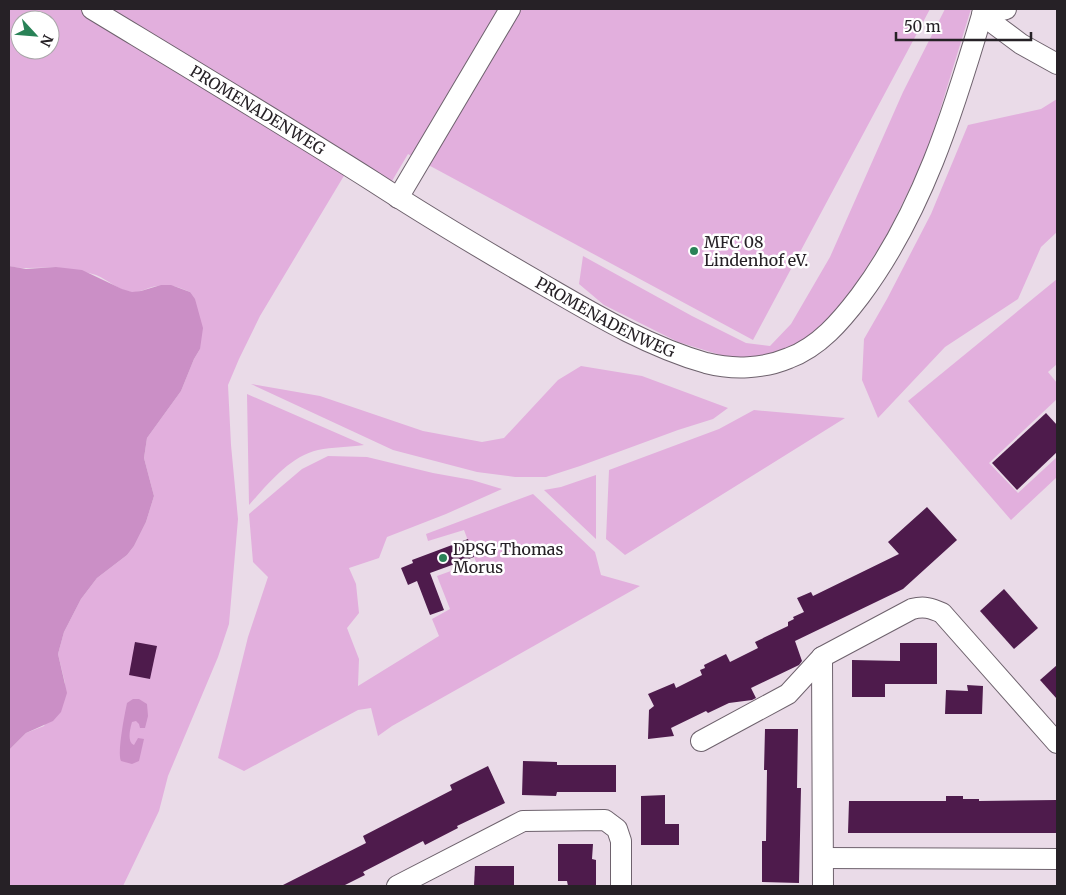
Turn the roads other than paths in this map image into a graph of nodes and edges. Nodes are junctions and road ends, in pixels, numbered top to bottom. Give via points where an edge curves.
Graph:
1 (92, 9) edge
2 (510, 9) edge
3 (1006, 9) edge
4 (982, 12) edge
5 (1057, 64) edge
6 (398, 198) junction
7 (822, 657) junction
8 (701, 741) dead end
9 (1057, 743) edge
10 (823, 858) junction
11 (1057, 859) edge
12 (397, 886) edge
13 (620, 886) edge
14 (823, 886) edge

1 - 6 street, PROMENADENWEG via 272,117
2 - 6 street
3 - 4 street
4 - 5 street via 1021,44
4 - 6 street, PROMENADENWEG via 953,110 909,216 877,273 848,312 817,343 792,358 766,366 740,367 709,364 681,354 616,327
7 - 8 street via 788,694
7 - 9 street via 912,609 931,608 942,613
7 - 10 street
10 - 11 street
10 - 14 street
12 - 13 street via 523,821 605,820 617,828 621,841

